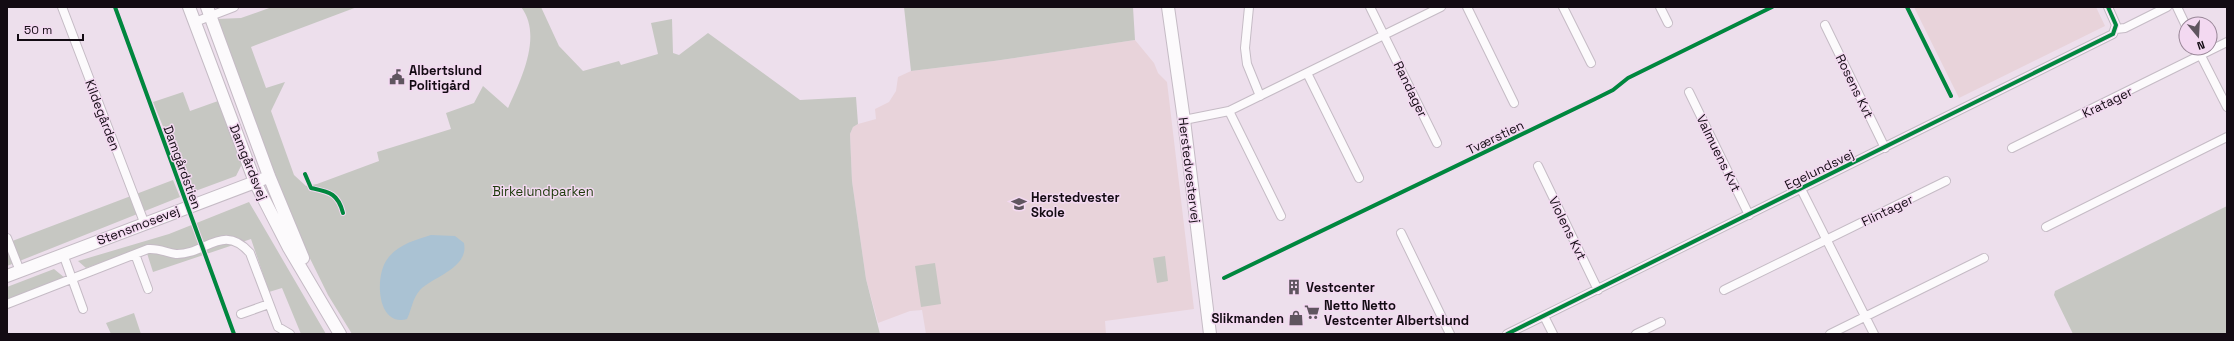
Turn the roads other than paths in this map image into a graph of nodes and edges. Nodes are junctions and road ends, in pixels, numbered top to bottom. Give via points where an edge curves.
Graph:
1 (62, 7) edge
2 (189, 7) edge
3 (234, 7) edge
4 (1168, 7) edge
5 (1249, 7) edge
6 (1370, 7) edge
7 (1441, 7) edge
8 (1467, 7) edge
9 (1563, 7) edge
10 (1660, 7) edge
11 (2108, 7) edge
12 (2167, 7) edge
13 (208, 12) edge
14 (195, 22) junction
15 (1668, 23) dead end
16 (1825, 25) dead end
17 (2116, 29) junction
18 (1384, 35) junction
19 (2191, 56) edge
20 (2201, 56) edge
21 (1591, 63) dead end
22 (1307, 73) junction
23 (1689, 92) dead end
24 (1260, 96) junction
25 (1514, 103) dead end
26 (2227, 107) edge
27 (1229, 111) junction
28 (1184, 120) junction
29 (2227, 137) edge
30 (1437, 143) dead end
31 (1885, 148) junction
32 (2012, 148) dead end
33 (1538, 166) dead end
34 (269, 176) junction
35 (1359, 178) dead end
36 (1946, 181) dead end
37 (255, 182) junction
38 (1801, 189) junction
39 (1749, 215) junction
40 (1281, 216) dead end
41 (144, 222) junction
42 (2046, 226) dead end
43 (1401, 233) dead end
44 (7, 238) edge
45 (1828, 240) junction
46 (63, 254) junction
47 (135, 254) junction
48 (1984, 258) dead end
49 (20, 271) junction
50 (7, 276) edge
51 (72, 279) junction
52 (148, 289) dead end
53 (1598, 290) junction
54 (1724, 290) dead end
55 (7, 304) edge
56 (269, 304) junction
57 (83, 309) dead end
58 (324, 309) junction
59 (241, 314) dead end
60 (1544, 316) junction
61 (1866, 317) junction
62 (1661, 322) dead end
63 (290, 334) edge
64 (340, 334) edge
65 (1210, 334) edge
66 (1450, 334) edge
67 (1507, 334) edge
68 (1553, 334) edge
69 (1636, 334) edge
70 (1830, 334) edge
71 (1874, 334) edge

1 - 41 street, Kildegården
2 - 14 street, Damgårdsvej
3 - 13 street
4 - 28 street, Herstedvestervej
5 - 24 street via 1245,48 1247,64
6 - 18 street, Randager
7 - 18 street
8 - 25 street
9 - 21 street
10 - 15 street
11 - 17 street
12 - 17 street, Egelundsvej via 2125,28
13 - 14 street
13 - 34 street, Damgårdsvej
14 - 37 street, Damgårdsvej
16 - 31 street, Rosens Kvt
17 - 31 street, Egelundsvej via 2113,34
18 - 22 street
18 - 30 street, Randager
19 - 32 street, Kratager
20 - 26 street
22 - 24 street
22 - 35 street
23 - 39 street, Valmuens Kvt
24 - 27 street
27 - 28 street
27 - 40 street
28 - 65 street, Herstedvestervej
29 - 42 street
31 - 38 street, Egelundsvej
33 - 53 street, Violens Kvt
34 - 37 street, Stensmosevej
34 - 58 street, Damgårdsvej
36 - 45 street, Flintager
37 - 41 street, Stensmosevej
37 - 58 street, Damgårdsvej
38 - 39 street, Egelundsvej
38 - 45 street
39 - 53 street, Egelundsvej
41 - 46 street, Stensmosevej
43 - 66 street
44 - 49 street
45 - 54 street, Flintager
45 - 61 street
46 - 49 street, Stensmosevej
46 - 51 street
47 - 51 street
47 - 52 street
47 - 56 street via 158,248 175,254 184,253 222,239 234,241 250,253
48 - 61 street
49 - 50 street, Stensmosevej
51 - 55 street
51 - 57 street
53 - 60 street, Egelundsvej
56 - 59 street
56 - 63 street via 278,327
58 - 64 street, Damgårdsvej
60 - 67 street, Egelundsvej
60 - 68 street
61 - 70 street
61 - 71 street
62 - 69 street

